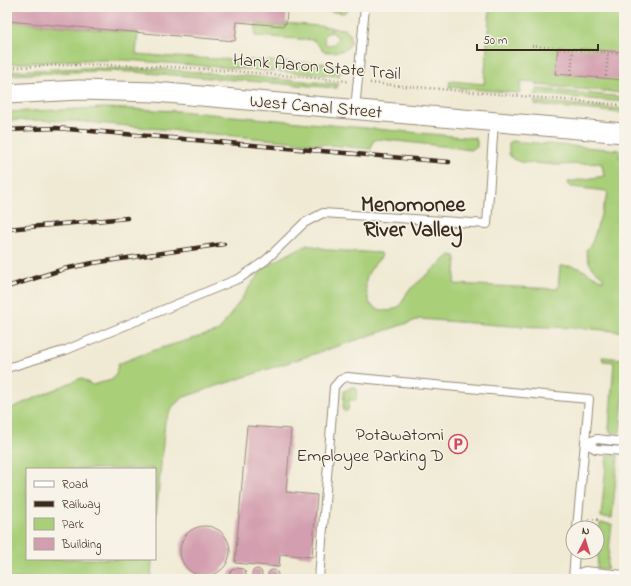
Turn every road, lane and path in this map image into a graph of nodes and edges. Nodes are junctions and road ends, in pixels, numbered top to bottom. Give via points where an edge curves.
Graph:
1 (365, 7) edge
2 (532, 46) dead end
3 (573, 50) junction
4 (608, 53) junction
5 (624, 54) edge
6 (7, 68) edge
7 (571, 74) dead end
8 (624, 75) edge
9 (606, 76) dead end
10 (624, 78) edge
11 (358, 82) junction
12 (7, 94) edge
13 (624, 105) edge
14 (355, 109) junction
15 (494, 121) junction
16 (624, 133) edge
17 (7, 368) edge
18 (624, 442) edge
19 (585, 443) junction
20 (624, 451) edge
21 (578, 520) edge
22 (575, 560) edge
23 (624, 574) edge
24 (575, 578) edge
25 (319, 579) edge

1 - 11 lane
2 - 3 path
3 - 4 path
3 - 7 path
4 - 5 path
4 - 9 path
6 - 11 path, Hank Aaron State Trail via 84,64 145,65
8 - 10 path
11 - 13 path, Hank Aaron State Trail
11 - 14 lane
12 - 14 street, West Canal Street via 128,90
14 - 15 street, West Canal Street
15 - 16 street, West Canal Street
15 - 17 lane via 487,224 323,213 304,223 266,260 240,278 66,350
18 - 19 lane via 597,439
19 - 20 lane via 596,449
19 - 21 lane
19 - 25 lane via 589,399 347,377 340,380 334,386
22 - 24 lane
23 - 24 lane via 585,571

